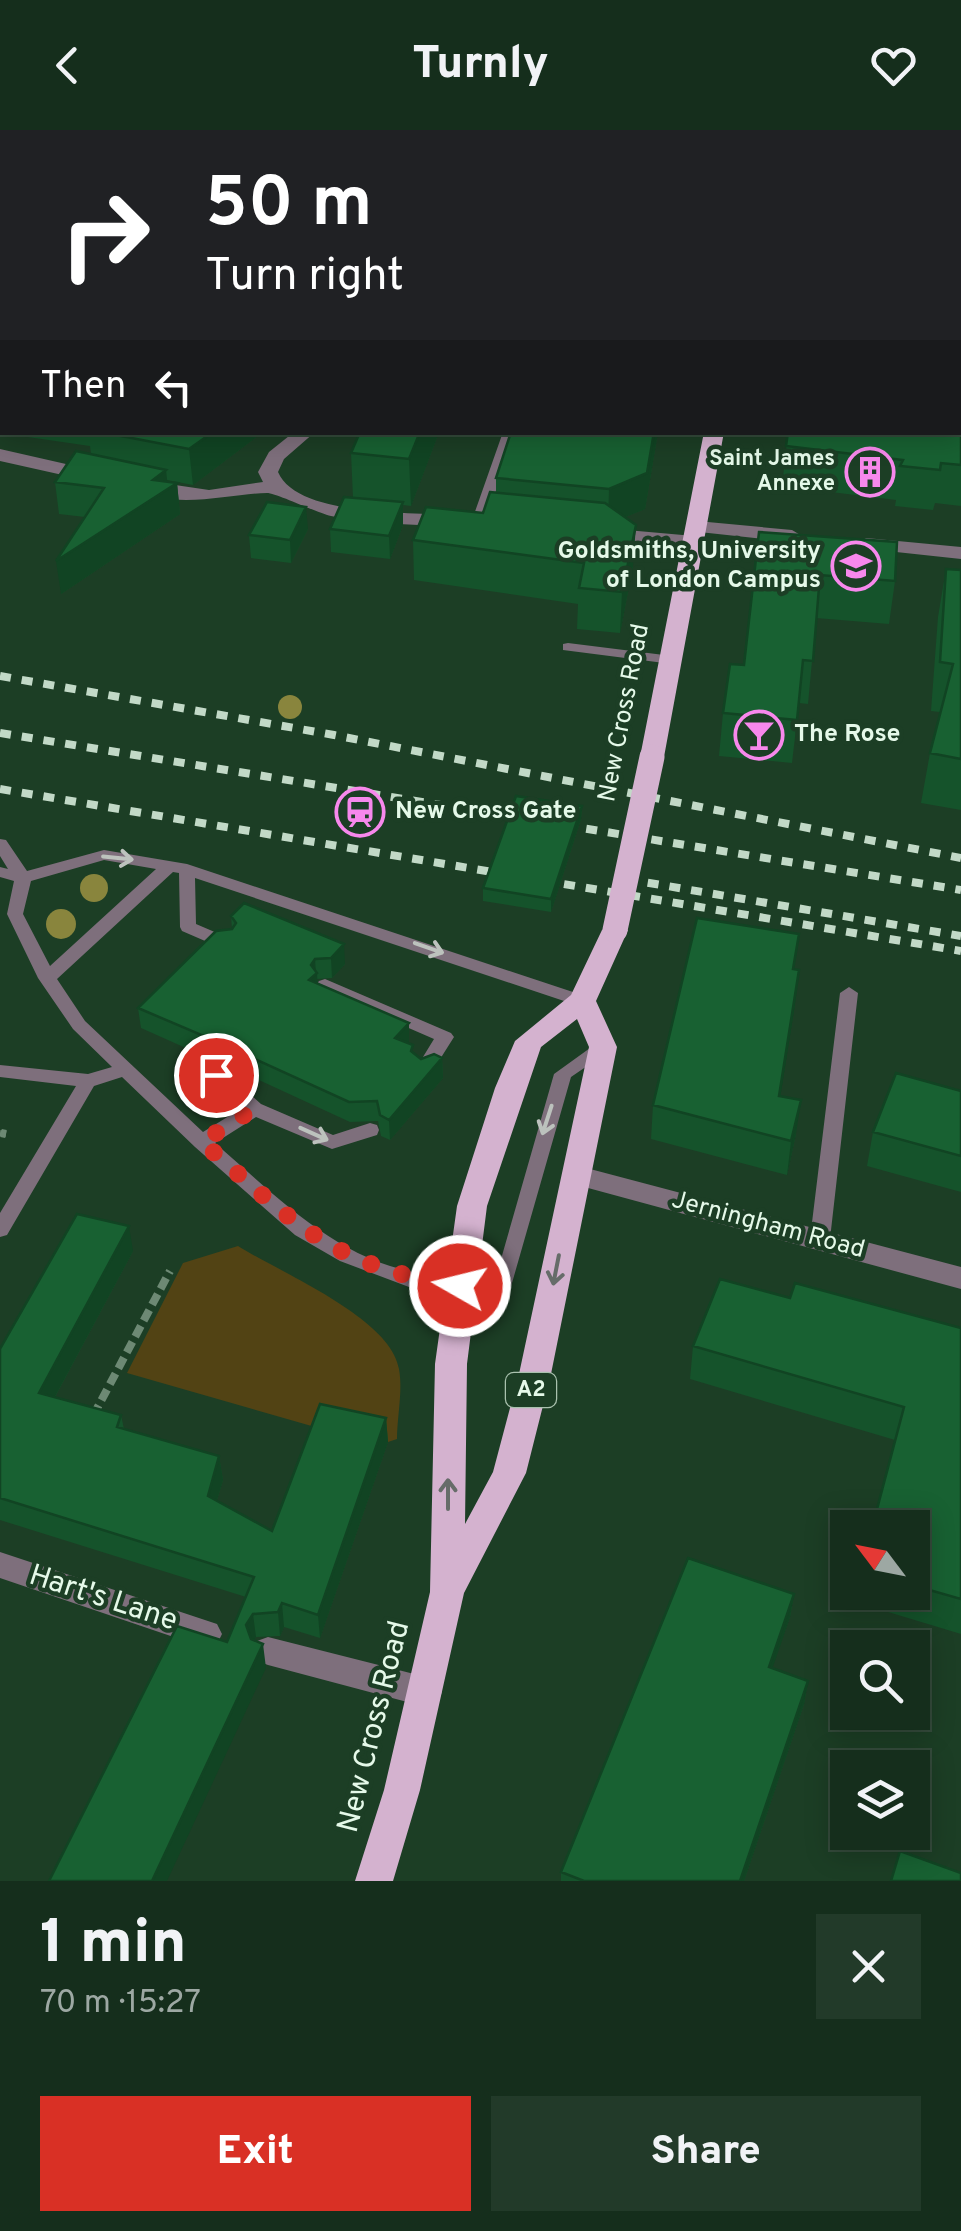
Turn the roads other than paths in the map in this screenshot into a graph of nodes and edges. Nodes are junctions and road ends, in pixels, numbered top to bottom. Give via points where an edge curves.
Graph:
1 (302, 435) edge
2 (509, 435) edge
3 (713, 435) edge
4 (0, 455) edge
5 (274, 486) junction
6 (478, 523) junction
7 (500, 525) edge
8 (586, 532) edge
9 (695, 534) junction
10 (806, 538) edge
11 (845, 542) edge
12 (961, 553) edge
13 (568, 647) dead end
14 (672, 660) junction
15 (0, 844) edge
16 (178, 867) junction
17 (0, 872) edge
18 (23, 878) junction
19 (225, 943) edge
20 (47, 978) junction
21 (325, 985) edge
22 (848, 993) dead end
23 (582, 1001) junction
24 (603, 1047) junction
25 (226, 1066) dead end
26 (123, 1070) junction
27 (424, 1070) edge
28 (0, 1071) edge
29 (88, 1081) junction
30 (255, 1108) junction
31 (370, 1130) dead end
32 (202, 1142) junction
33 (575, 1175) junction
34 (0, 1230) edge
35 (820, 1240) junction
36 (961, 1278) edge
37 (460, 1286) junction
38 (0, 1565) edge
39 (447, 1592) junction
40 (206, 1634) edge
41 (268, 1650) dead end
42 (426, 1692) junction
43 (374, 1881) edge

1 - 5 street via 276,456 268,472
2 - 6 lane
3 - 9 highway, New Cross Road / A2
4 - 5 street via 210,496
5 - 6 street via 326,508
6 - 7 street
8 - 9 street
9 - 10 street
9 - 14 highway, New Cross Road / A2
11 - 12 street
13 - 14 lane
14 - 23 highway, New Cross Road / A2, bridge via 615,930
15 - 18 lane
18 -> 16 lane via 104,856
16 - 19 lane via 188,928
16 - 20 lane
16 -> 23 lane
17 - 18 lane
18 - 20 lane via 15,914
20 - 26 lane via 79,1025
21 - 27 lane via 445,1037
22 - 35 lane
23 - 24 highway
23 - 37 highway, New Cross Road / A2 via 529,1041 472,1206
24 - 33 highway, New Cross Road / A2
24 -> 37 lane via 562,1074 503,1285
25 - 30 lane via 216,1075
26 - 29 lane
26 - 32 lane
28 - 29 lane
29 - 34 lane
30 -> 31 lane via 332,1142
30 - 32 lane
32 - 37 lane via 316,1240 409,1278
33 - 35 street, Jerningham Road
33 -> 39 highway, New Cross Road / A2 via 508,1473
35 - 36 street, Jerningham Road
39 -> 37 highway, New Cross Road / A2 via 448,1419
38 - 40 street, Hart's Lane
39 - 42 highway, New Cross Road / A2
41 - 42 street
42 - 43 highway, New Cross Road / A2

